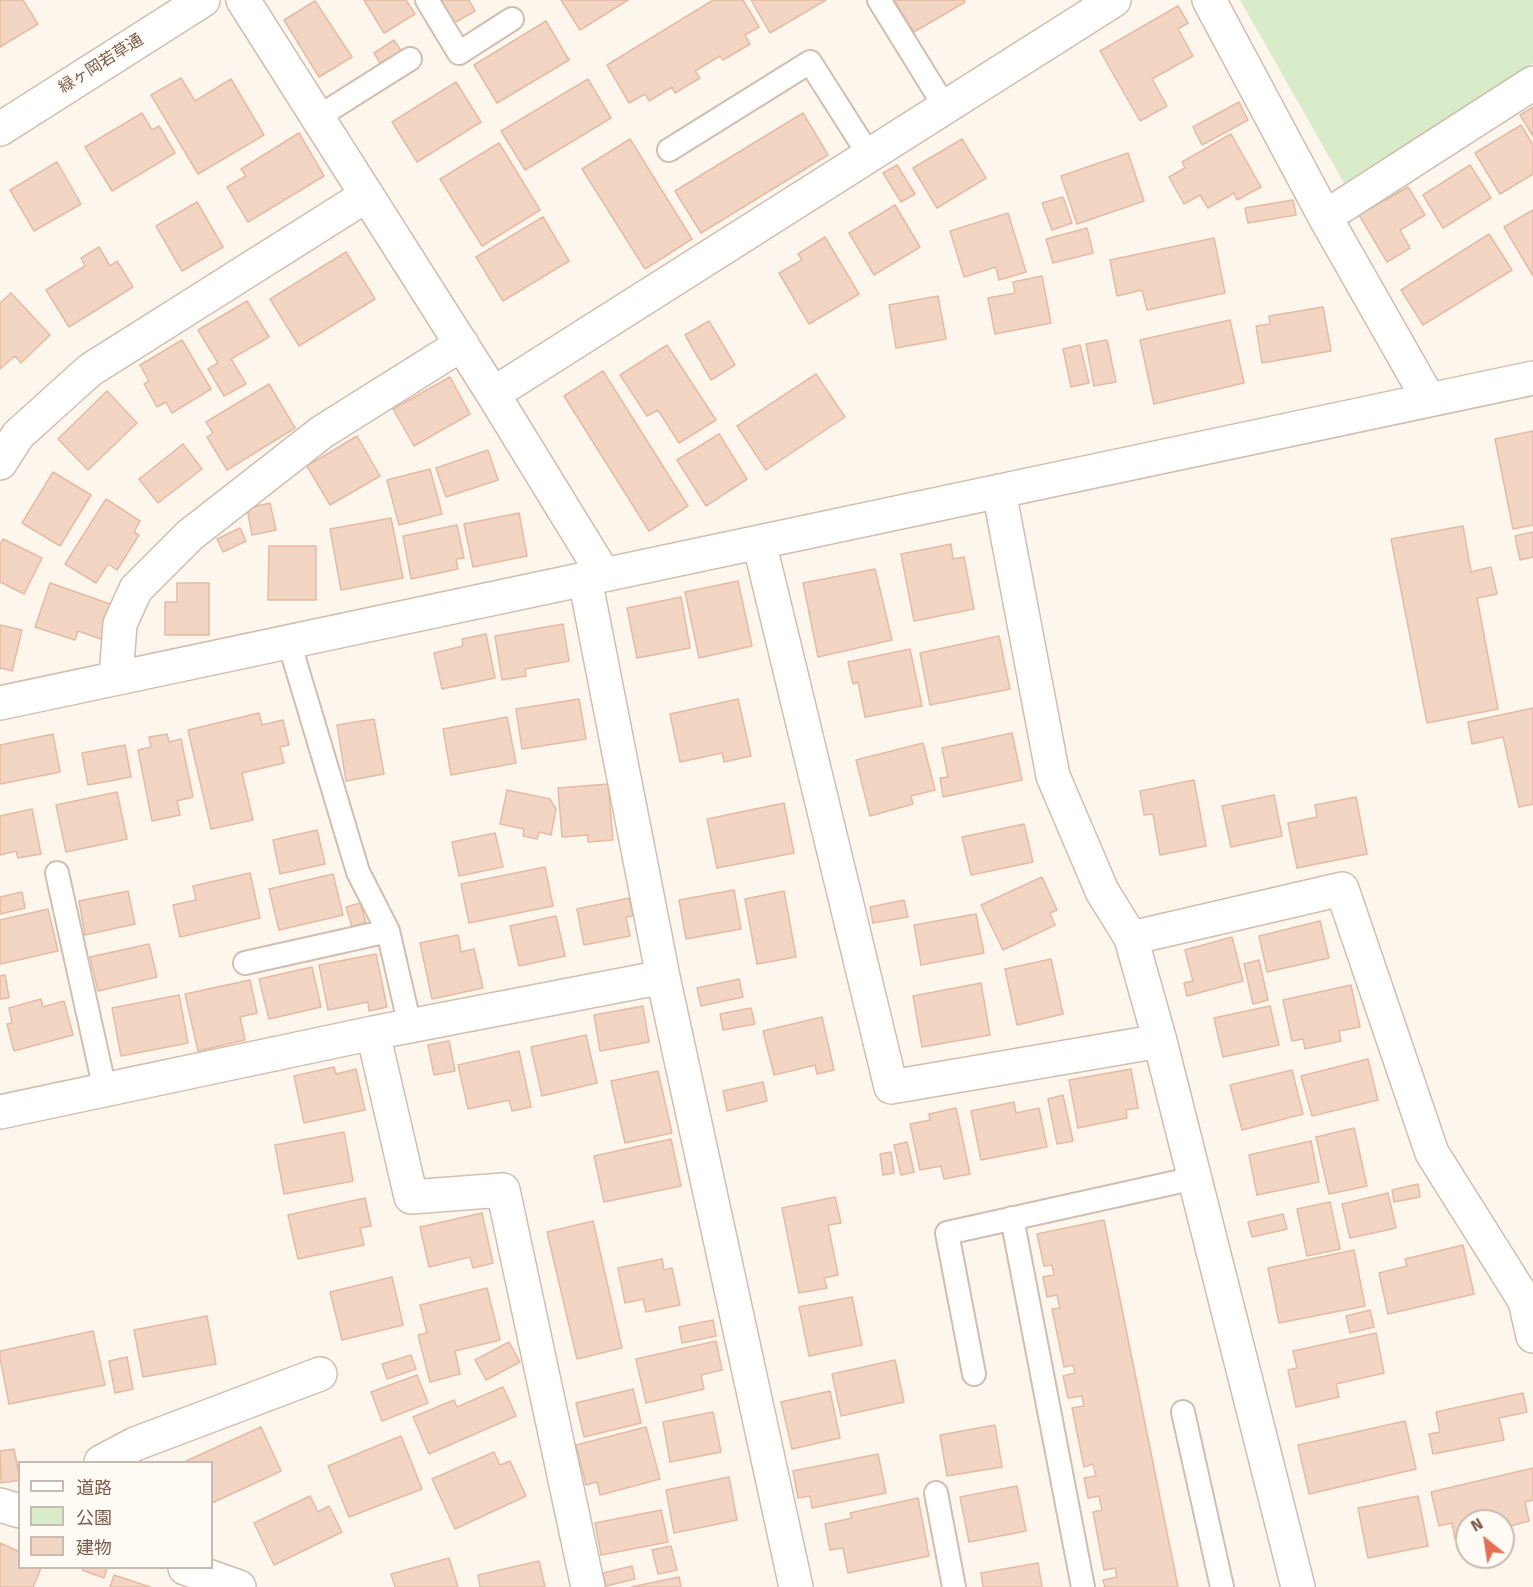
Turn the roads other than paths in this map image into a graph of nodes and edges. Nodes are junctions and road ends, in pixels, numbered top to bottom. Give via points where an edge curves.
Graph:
1 (203, 0) edge
2 (243, 0) edge
3 (427, 0) edge
4 (879, 0) edge
5 (1114, 0) edge
6 (1209, 0) edge
7 (512, 20) dead end
8 (410, 59) dead end
9 (1533, 83) edge
10 (945, 107) junction
11 (318, 117) junction
12 (0, 129) edge
13 (669, 150) dead end
14 (869, 155) junction
15 (367, 195) junction
16 (1325, 218) junction
17 (462, 344) junction
18 (1533, 378) edge
19 (493, 394) junction
20 (1429, 400) junction
21 (0, 464) edge
22 (999, 491) junction
23 (759, 542) junction
24 (595, 577) junction
25 (289, 642) junction
26 (116, 678) junction
27 (0, 703) edge
28 (57, 873) dead end
29 (388, 931) junction
30 (1131, 938) junction
31 (245, 963) dead end
32 (663, 977) junction
33 (410, 1026) junction
34 (373, 1033) junction
35 (1160, 1041) junction
36 (105, 1090) junction
37 (0, 1112) edge
38 (1195, 1178) junction
39 (1012, 1218) junction
40 (1533, 1336) edge
41 (320, 1374) dead end
42 (974, 1374) dead end
43 (1184, 1412) dead end
44 (103, 1461) edge
45 (936, 1493) dead end
46 (188, 1569) edge
47 (239, 1587) edge
48 (588, 1587) edge
49 (796, 1587) edge
50 (954, 1587) edge
51 (1083, 1587) edge
52 (1222, 1587) edge
53 (1298, 1587) edge

1 - 12 street, 緑ヶ岡若草通
2 - 11 street
3 - 7 lane via 459,53
4 - 10 lane
5 - 10 street
6 - 16 street
8 - 11 lane
9 - 16 street
10 - 14 street
11 - 15 street
13 - 14 lane via 810,62
14 - 19 street
15 - 17 street
15 - 21 street via 90,370 18,435
16 - 20 street
17 - 19 street
17 - 26 street via 322,432 190,535 136,589 120,624
18 - 20 street
19 - 24 street
20 - 22 street
22 - 23 street
22 - 30 street via 1053,776 1102,891
23 - 24 street
23 - 35 street via 891,1088
24 - 25 street
24 - 32 street
25 - 26 street
25 - 29 lane via 358,872
26 - 27 street
28 - 36 lane
29 - 31 lane
29 - 33 lane
30 - 35 street
30 - 40 street via 1342,889 1432,1154 1525,1301
32 - 33 street
32 - 49 street
33 - 34 street
34 - 36 street
34 - 48 street via 411,1197 503,1190
35 - 38 street
36 - 37 street
38 - 39 lane
38 - 53 street
39 - 42 lane via 947,1233
39 - 51 lane
41 - 44 street via 135,1444
43 - 52 lane
45 - 50 lane
46 - 47 street

